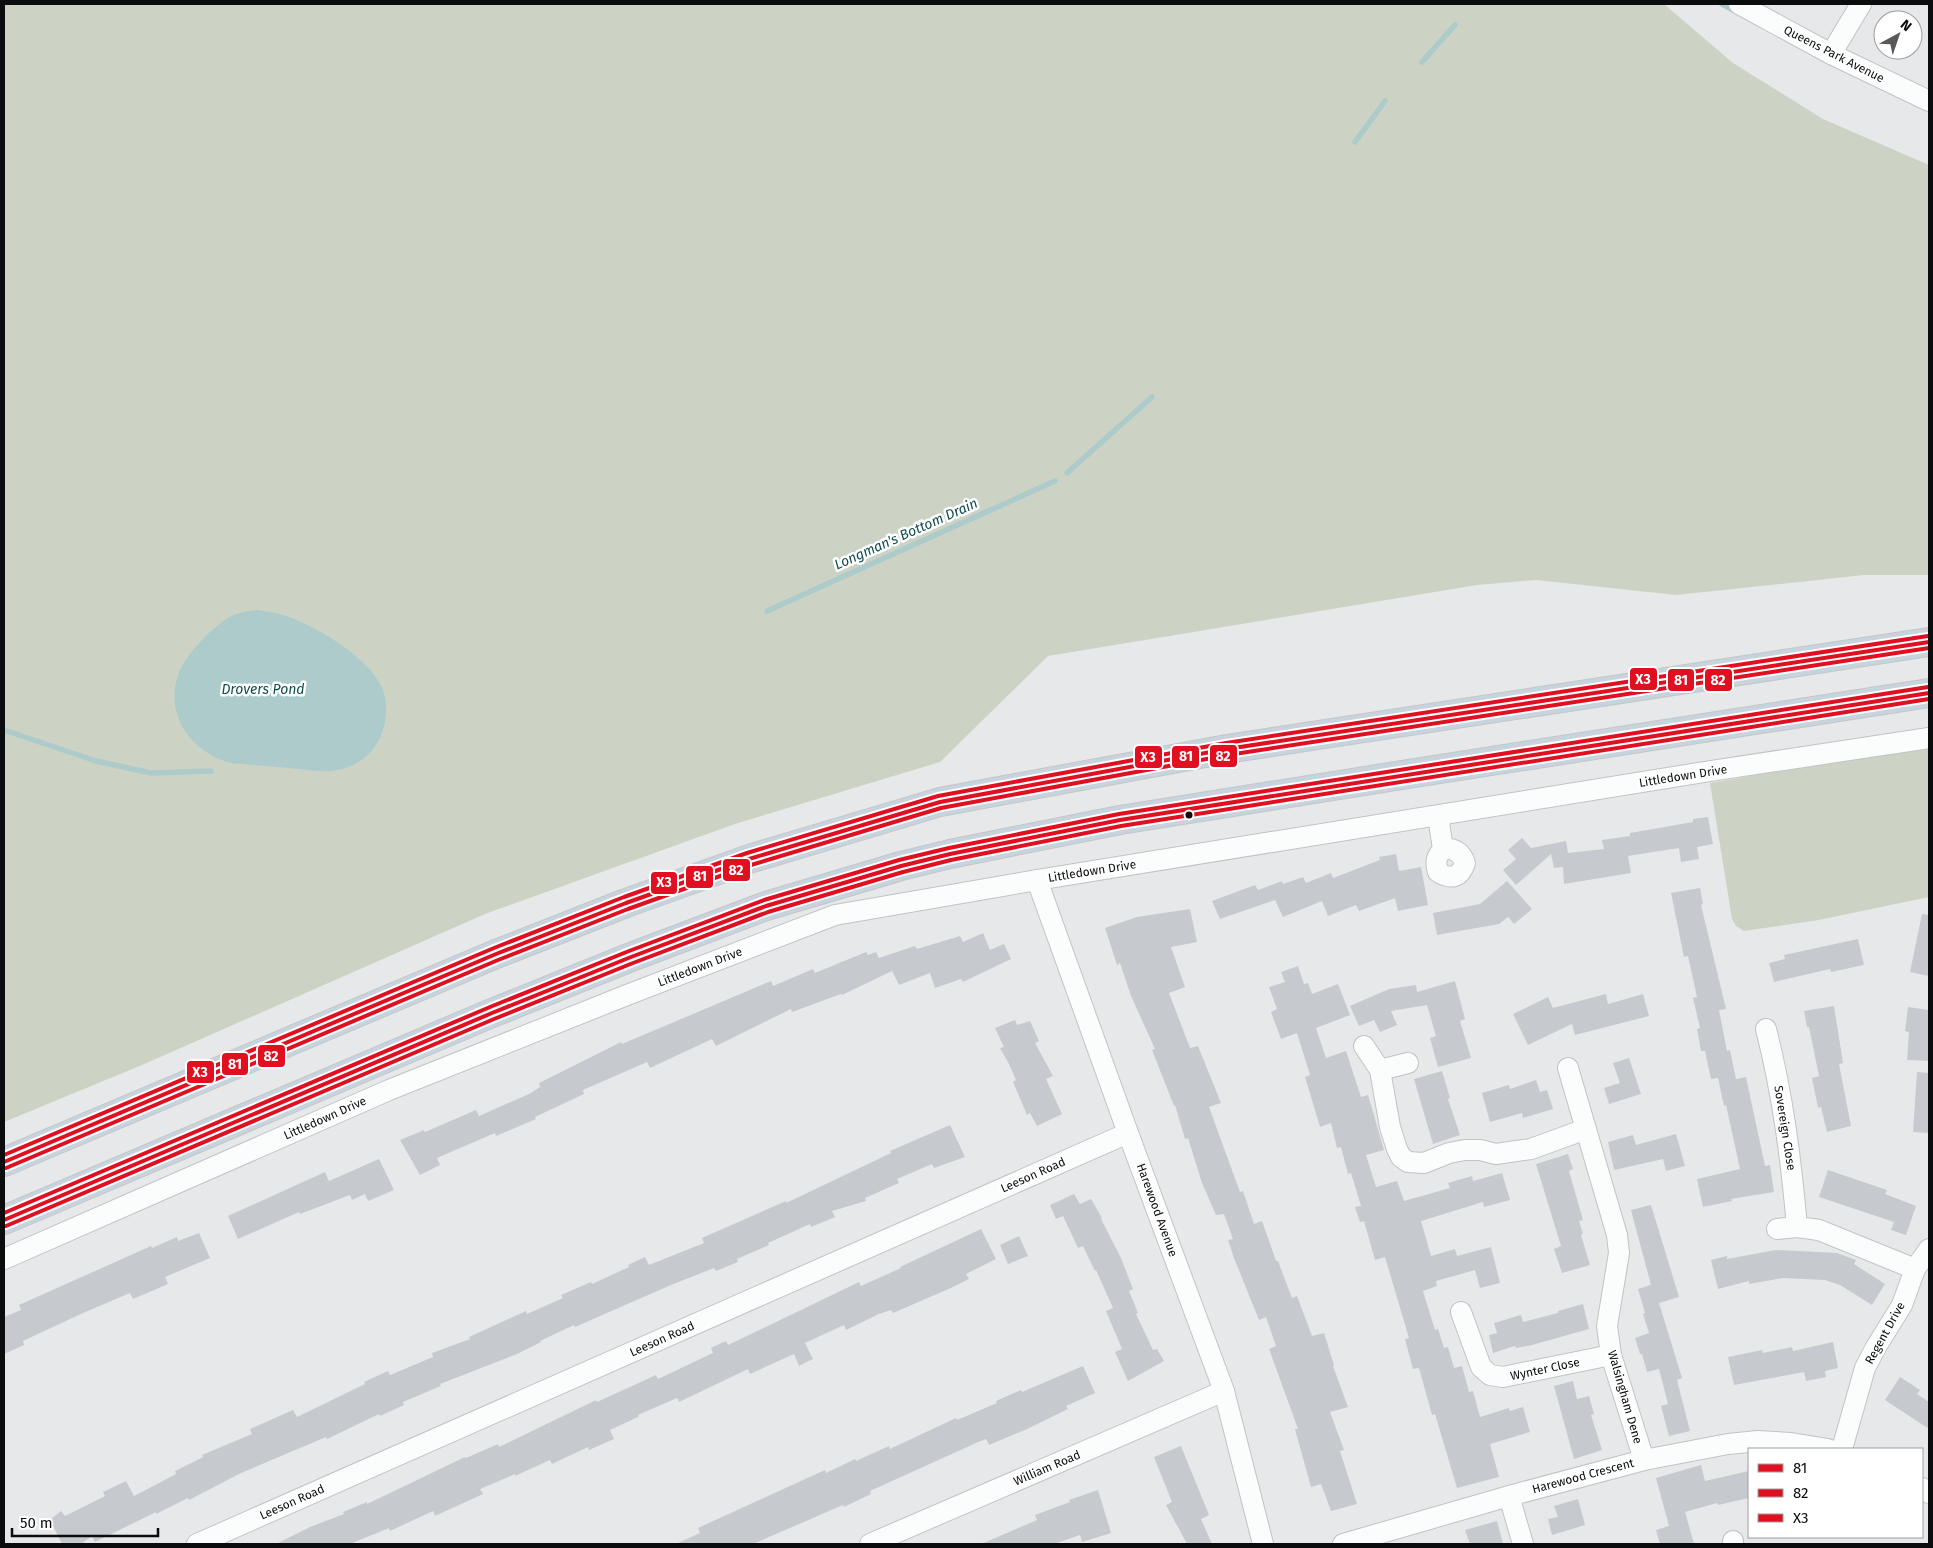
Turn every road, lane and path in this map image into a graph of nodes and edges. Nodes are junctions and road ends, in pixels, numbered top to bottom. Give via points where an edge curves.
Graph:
1 (1739, 4) edge
2 (1861, 4) edge
3 (1831, 54) junction
4 (1929, 101) edge
5 (1929, 642) edge
6 (1929, 693) edge
7 (1929, 738) edge
8 (1438, 816) junction
9 (1443, 849) dead end
10 (1037, 880) junction
11 (1766, 1029) dead end
12 (1364, 1046) dead end
13 (1408, 1063) dead end
14 (1568, 1068) dead end
15 (1380, 1070) junction
16 (1586, 1129) junction
17 (1128, 1133) junction
18 (4, 1162) edge
19 (4, 1220) edge
20 (1797, 1227) junction
21 (1777, 1229) dead end
22 (1929, 1249) edge
23 (4, 1259) edge
24 (1916, 1269) junction
25 (1460, 1312) dead end
26 (1611, 1355) junction
27 (1224, 1392) junction
28 (1822, 1448) edge
29 (1842, 1448) edge
30 (1644, 1460) junction
31 (1509, 1496) junction
32 (197, 1544) edge
33 (870, 1544) edge
34 (1263, 1544) edge
35 (1343, 1544) edge
36 (1523, 1544) edge

1 - 3 street, Queens Park Avenue
2 - 3 street
3 - 4 street, Queens Park Avenue
5 - 18 highway via 1227,749 940,802 886,816 749,858 626,903 479,961
6 - 19 highway via 1120,820 901,866 766,906 631,957
7 - 8 street, Littledown Drive
8 - 9 street
8 - 10 street, Littledown Drive
10 - 17 street, Harewood Avenue
10 - 23 street, Littledown Drive via 835,915 389,1090
11 - 20 street, Sovereign Close via 1776,1065 1790,1148
12 - 15 street
13 - 15 street
14 - 16 street, Walsingham Dene
15 - 16 street via 1390,1127 1401,1157 1408,1162 1424,1164 1464,1150 1496,1154 1531,1149
16 - 26 street, Walsingham Dene via 1620,1253 1607,1326
17 - 27 street, Harewood Avenue
17 - 32 street, Leeson Road
20 - 21 street
20 - 24 street via 1819,1230
22 - 24 street, Regent Drive
24 - 29 street, Regent Drive via 1902,1304 1866,1368
25 - 26 street, Wynter Close via 1481,1367 1490,1375 1503,1378
26 - 30 street, Walsingham Dene
27 - 33 street, William Road
27 - 34 street, Harewood Avenue
28 - 30 street, Harewood Crescent via 1758,1441
30 - 31 street, Harewood Crescent
31 - 35 street, Harewood Crescent
31 - 36 street

